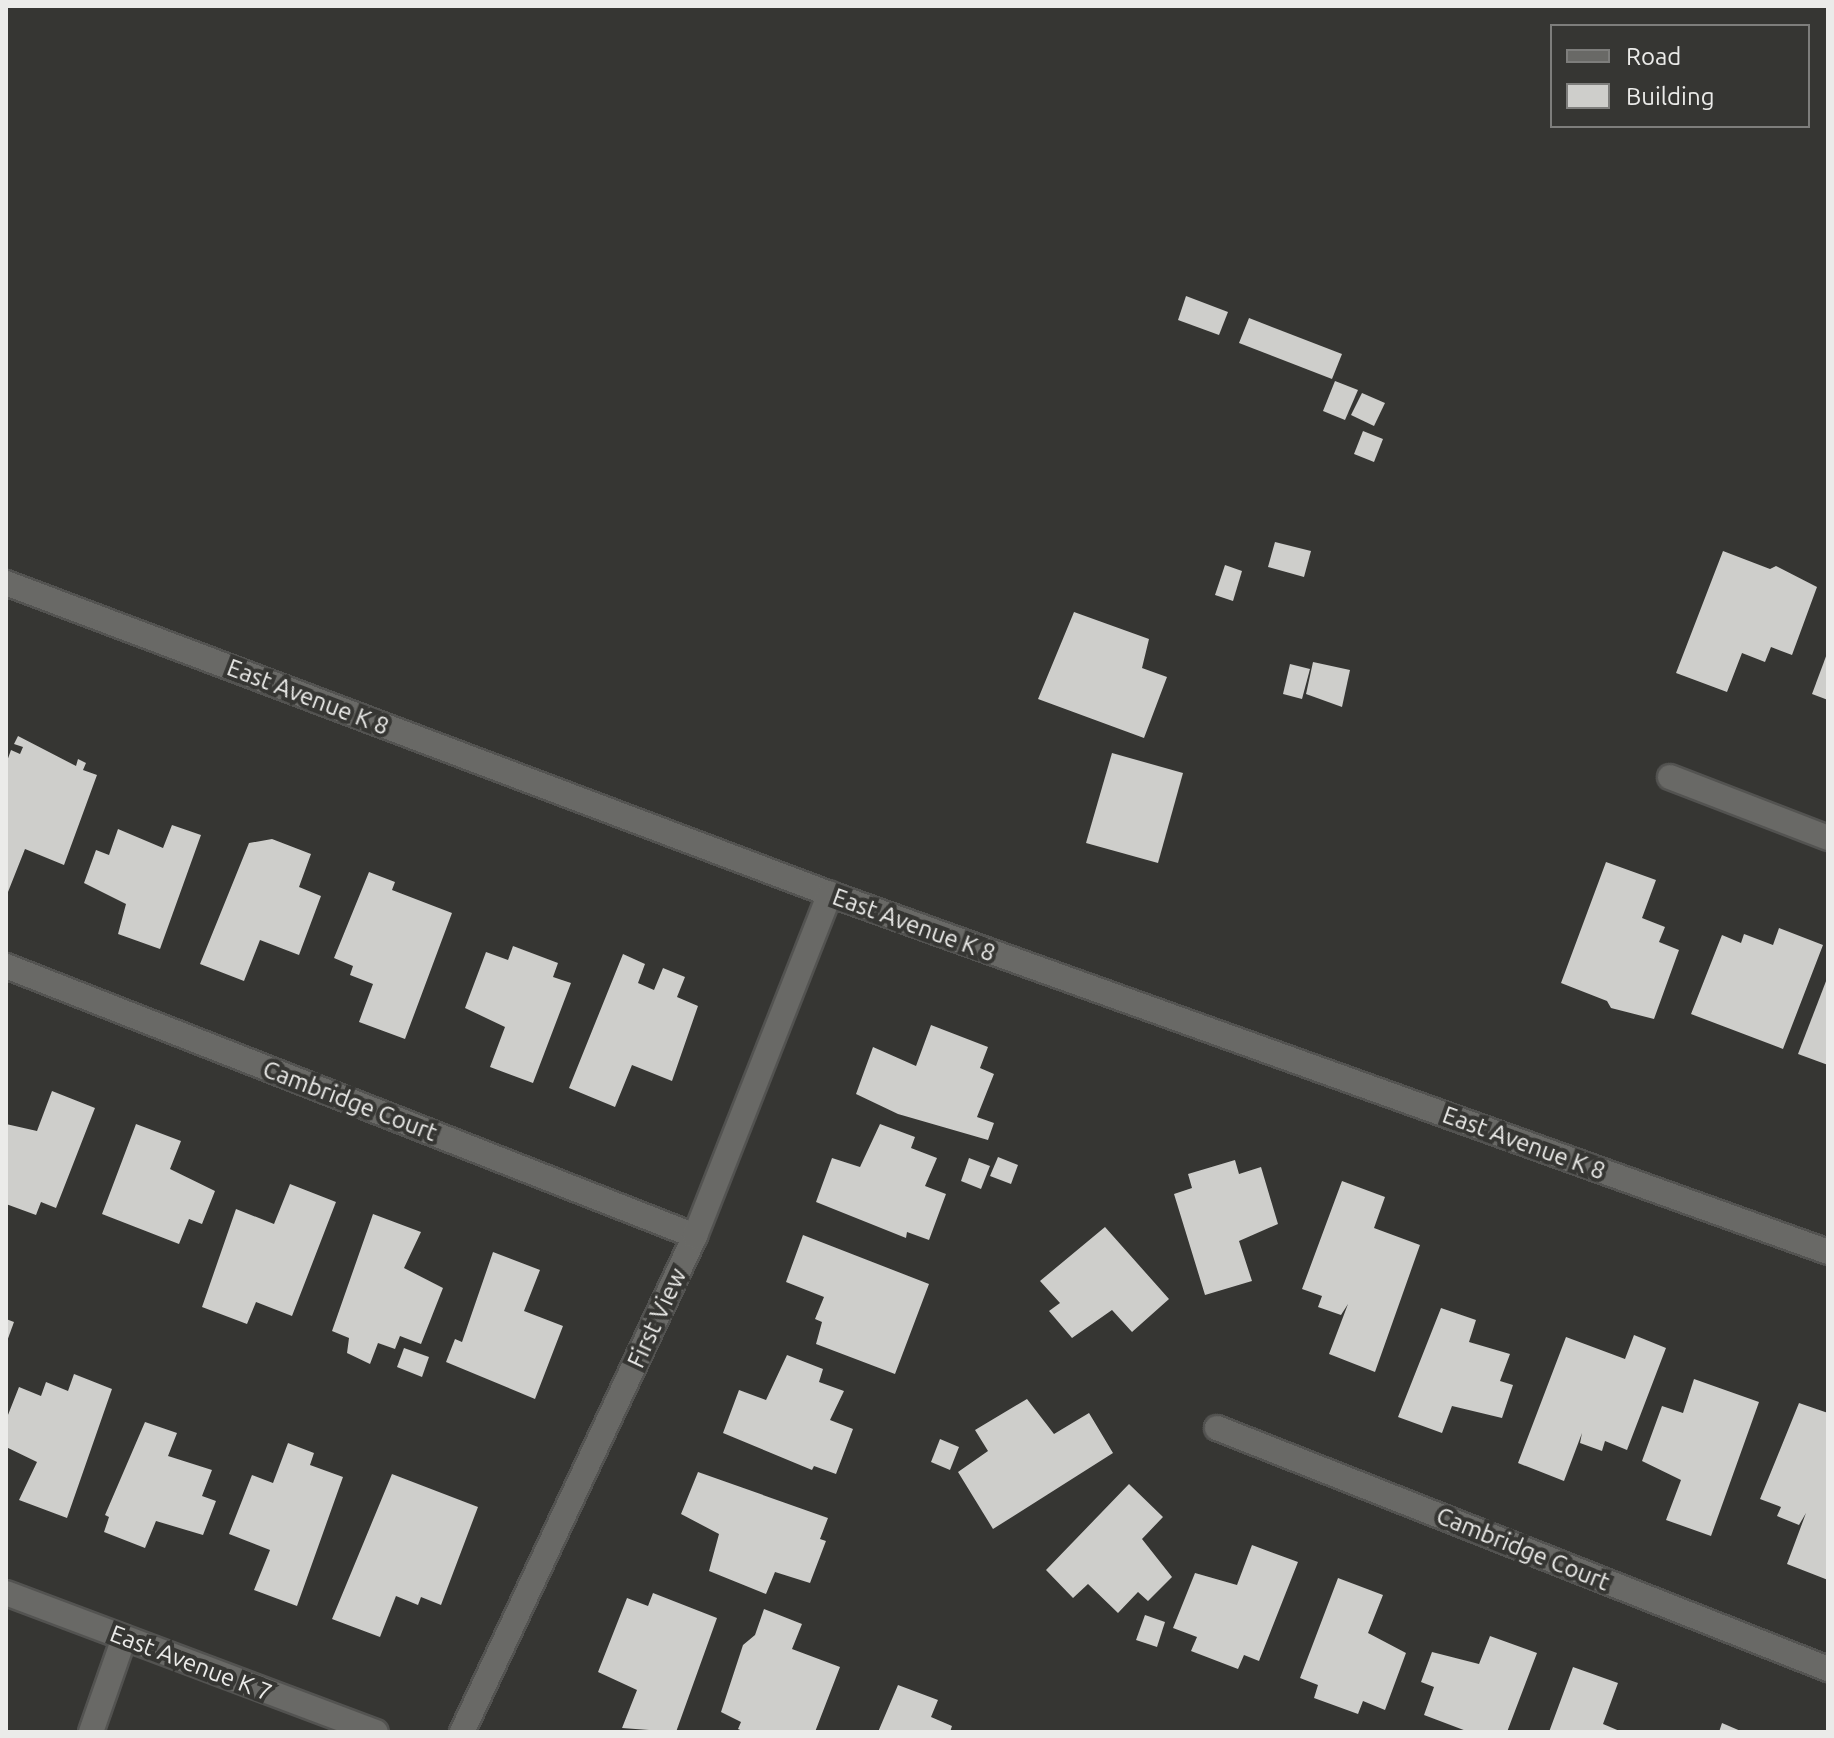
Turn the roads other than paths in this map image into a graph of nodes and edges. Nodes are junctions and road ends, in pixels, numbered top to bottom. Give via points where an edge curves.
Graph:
1 (6, 583) edge
2 (1670, 777) dead end
3 (1828, 838) edge
4 (830, 894) junction
5 (6, 966) edge
6 (695, 1236) junction
7 (1828, 1252) edge
8 (1217, 1428) dead end
9 (6, 1593) edge
10 (124, 1638) junction
11 (1828, 1669) edge
12 (91, 1732) edge
13 (376, 1732) edge
14 (462, 1732) edge

1 - 4 street, East Avenue K 8
2 - 3 street
4 - 6 street, First View
4 - 7 street, East Avenue K 8
5 - 6 street, Cambridge Court
6 - 14 street, First View
8 - 11 street, Cambridge Court
9 - 10 street, East Avenue K 7
10 - 12 street
10 - 13 street, East Avenue K 7

